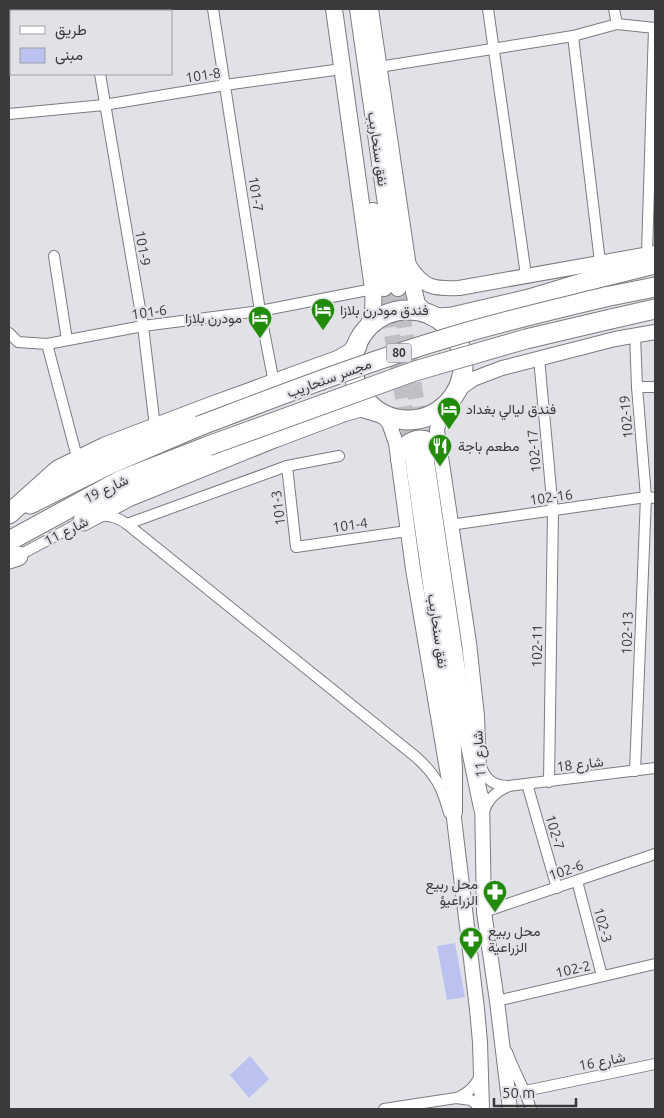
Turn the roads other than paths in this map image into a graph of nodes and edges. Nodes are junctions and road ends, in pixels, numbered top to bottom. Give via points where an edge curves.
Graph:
1 (213, 9) edge
2 (334, 9) edge
3 (343, 9) edge
4 (358, 9) edge
5 (370, 9) edge
6 (488, 9) edge
7 (614, 9) edge
8 (617, 24) junction
9 (655, 28) edge
10 (573, 36) junction
11 (495, 49) junction
12 (379, 67) junction
13 (342, 69) junction
14 (100, 75) edge
15 (224, 85) junction
16 (104, 105) junction
17 (9, 114) edge
18 (54, 256) dead end
19 (652, 257) edge
20 (600, 262) junction
21 (408, 264) junction
22 (370, 270) junction
23 (526, 275) junction
24 (385, 288) junction
25 (655, 288) edge
26 (655, 309) edge
27 (260, 311) junction
28 (429, 315) junction
29 (143, 326) junction
30 (366, 330) junction
31 (655, 332) edge
32 (9, 333) edge
33 (635, 335) junction
34 (66, 340) junction
35 (48, 344) junction
36 (357, 346) junction
37 (539, 358) junction
38 (274, 383) junction
39 (638, 387) junction
40 (655, 387) edge
41 (451, 400) junction
42 (378, 412) junction
43 (199, 426) joint
44 (155, 427) junction
45 (208, 446) joint
46 (425, 450) junction
47 (339, 456) dead end
48 (78, 461) junction
49 (398, 462) junction
50 (287, 466) junction
51 (651, 497) edge
52 (553, 511) junction
53 (9, 515) edge
54 (83, 521) junction
55 (127, 524) junction
56 (450, 525) junction
57 (408, 531) junction
58 (296, 547) joint
59 (11, 554) edge
60 (479, 762) junction
61 (655, 768) edge
62 (635, 771) junction
63 (548, 782) junction
64 (528, 784) junction
65 (508, 786) junction
66 (454, 812) junction
67 (482, 813) junction
68 (456, 841) junction
69 (655, 854) edge
70 (576, 881) junction
71 (557, 888) junction
72 (484, 912) junction
73 (655, 964) edge
74 (602, 976) junction
75 (497, 1001) junction
76 (500, 1027) junction
77 (655, 1064) edge
78 (481, 1068) junction
79 (525, 1091) junction
80 (456, 1098) junction
81 (384, 1109) edge
82 (481, 1109) edge
83 (510, 1109) edge
84 (531, 1109) edge

1 - 15 street, 101-7
2 - 13 main road
3 - 24 main road, نفق سنحاريب
4 - 24 main road, نفق سنحاريب
5 - 12 main road
6 - 11 street
7 - 8 street
8 - 9 street
8 - 10 street
9 - 19 street
10 - 11 street
10 - 20 street
11 - 12 street
11 - 23 street
12 - 21 main road
13 - 15 street, 101-8
13 - 22 main road
14 - 16 street, 101-9
15 - 16 street, 101-8
15 - 27 street, 101-7
16 - 17 street, 101-8
16 - 29 street, 101-9
18 - 34 street
19 - 20 main road
19 - 28 highway via 602,277 529,299 452,317
20 - 23 main road
21 - 22 main road via 409,277 404,289 390,295 374,288
21 - 23 main road via 422,283 442,289
21 - 28 main road via 416,304
22 - 24 main road
24 - 27 street, 101-6
24 - 30 main road
25 - 43 highway, مجسر سنحاريب / 80, bridge via 514,319 421,346
26 - 45 highway, مجسر سنحاريب / 80, bridge via 431,366
27 - 29 street, 101-6
27 - 38 street, 101-7
28 - 30 highway via 411,310 396,312 376,321
28 - 41 highway via 450,330 460,347 462,376
29 - 34 street, 101-6
29 - 44 street, 101-9
30 - 36 highway
31 - 33 main road
32 - 35 street, 101-6 via 18,342
33 - 37 main road
33 - 39 street, 102-19
34 - 35 street, 101-6
35 - 48 street
36 - 38 highway via 339,360
36 - 42 highway via 353,360 355,380 363,398
37 - 41 main road via 473,379
37 - 52 street, 102-17
38 - 44 highway
39 - 40 street
39 - 51 street, 102-19
41 - 42 highway via 434,414 415,420 395,419
41 - 46 main road, شارع 11
42 - 49 main road, شارع 11 via 393,431
42 - 54 highway via 361,407 343,412 128,497
43 - 53 highway, شارع 19 / 80 via 110,464
44 - 48 highway
45 - 59 highway, شارع 19 / 80 via 122,480
46 - 49 main road via 435,443 424,438 412,439 403,445
46 - 56 main road, شارع 11
46 - 66 main road, نفق سنحاريب via 452,730
46 - 67 main road, نفق سنحاريب via 466,731
47 - 50 street
48 - 53 highway via 50,476
49 - 57 main road, شارع 11
50 - 55 street
50 - 58 street, 101-3
51 - 52 street, 102-16
51 - 62 street, 102-13
52 - 56 street, 102-16
52 - 63 street, 102-11
54 - 55 street, شارع 11 via 108,515
54 - 59 street, شارع 11
55 - 68 street, شارع 11 via 431,770 445,797
56 - 60 main road, شارع 11 via 469,643
57 - 58 street, 101-4
57 - 66 main road, شارع 11
60 - 65 street via 482,772 491,782
60 - 67 main road, شارع 11
61 - 62 street, شارع 18
62 - 63 street, شارع 18
63 - 64 street, شارع 18
64 - 65 street, شارع 18
64 - 71 street, 102-7
65 - 67 street via 490,798
66 - 68 main road, شارع 11
67 - 72 main road, شارع 11
68 - 78 main road, شارع 11 via 477,1008
69 - 70 street, 102-6
70 - 71 street, 102-6
70 - 74 street, 102-3
71 - 72 street, 102-6
72 - 75 main road, شارع 11
73 - 74 street, 102-2
74 - 75 street, 102-2
75 - 76 main road, شارع 11
76 - 79 street via 507,1053
76 - 83 main road, شارع 11
77 - 79 street, شارع 16
78 - 80 street via 474,1086
78 - 82 main road, شارع 11
79 - 84 street
80 - 81 street
80 - 82 street via 471,1100

